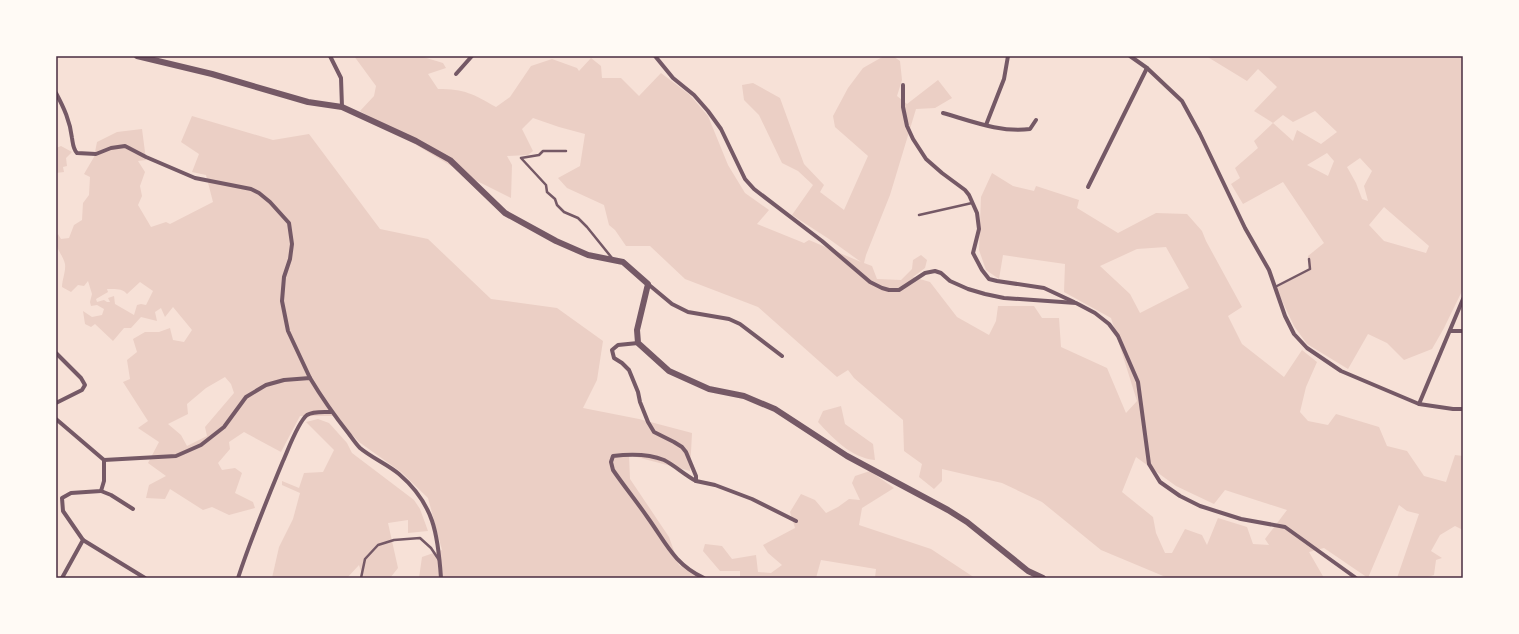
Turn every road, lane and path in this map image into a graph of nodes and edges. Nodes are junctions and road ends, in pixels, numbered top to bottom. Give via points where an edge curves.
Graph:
1 (137, 56) edge
2 (330, 56) edge
3 (472, 56) edge
4 (655, 56) edge
5 (1008, 56) edge
6 (1130, 56) edge
7 (1147, 68) junction
8 (456, 74) dead end
9 (903, 85) dead end
10 (56, 93) edge
11 (342, 107) junction
12 (943, 112) dead end
13 (1036, 120) dead end
14 (986, 125) junction
15 (566, 151) dead end
16 (1088, 187) dead end
17 (972, 203) junction
18 (919, 215) dead end
19 (1309, 259) dead end
20 (613, 260) junction
21 (648, 284) junction
22 (1275, 287) junction
23 (1463, 299) edge
24 (1076, 304) junction
25 (1450, 331) junction
26 (1463, 331) edge
27 (638, 343) junction
28 (56, 353) edge
29 (782, 356) dead end
30 (310, 378) junction
31 (56, 403) edge
32 (1419, 404) junction
33 (1463, 408) edge
34 (331, 412) junction
35 (56, 419) edge
36 (104, 460) junction
37 (696, 481) junction
38 (101, 491) junction
39 (133, 509) dead end
40 (796, 520) dead end
41 (83, 540) junction
42 (440, 562) junction
43 (62, 578) edge
44 (145, 578) edge
45 (238, 578) edge
46 (361, 578) edge
47 (441, 578) edge
48 (704, 578) edge
49 (1043, 578) edge
50 (1356, 578) edge

1 - 11 street via 212,74 308,102
2 - 11 street via 341,78
3 - 8 street
4 - 24 street via 673,78 694,95 708,111 721,129 745,179 754,189 876,285 890,290 900,290 925,273 935,271 968,289 991,295
5 - 14 street via 1004,79
6 - 7 street
7 - 16 street
7 - 22 street via 1182,102 1269,270
9 - 17 street via 903,107 907,126 919,149 936,168 965,190
10 - 30 street via 66,112 77,153 96,154 125,146 195,178 259,193 289,223 292,244 284,277 282,301 288,331
11 - 20 street via 416,141 450,160 505,213 588,255
12 - 14 street
13 - 14 street via 1030,130
15 - 20 lane via 543,151 539,155 521,158 546,185 547,192 555,199 557,205 587,226
17 - 18 lane
17 - 24 street via 977,213 978,229 973,253 989,279 1044,288
19 - 22 lane via 1310,269
20 - 21 street via 623,262
21 - 27 street via 637,330
21 - 29 street via 672,304 688,312 729,319 740,324
22 - 32 street via 1294,334 1307,348 1341,371
23 - 25 street
24 - 50 street via 1095,313 1109,324 1118,336 1138,382 1149,464 1160,482 1200,506 1241,519 1285,527
25 - 26 street
25 - 32 street
27 - 37 street via 618,345 612,350 614,358 629,370 654,432 682,447
27 - 49 street via 669,371 709,389 744,396 775,409 847,456 948,510 1028,571
28 - 31 street via 85,384 82,390
30 - 34 street
30 - 36 street via 284,380 246,397 224,427 201,445 176,456
32 - 33 street
34 - 42 street via 360,447 398,473 420,497 428,509 436,534
34 - 45 street via 308,414 294,434 252,536
35 - 36 street
36 - 38 street via 104,481
37 - 40 street via 715,485 752,499
37 - 48 street via 654,457 621,455 613,456 611,462 613,470 669,550 680,563
38 - 39 street
38 - 41 street via 71,494 62,498 63,511
41 - 43 street
41 - 44 street
42 - 46 lane via 431,548 420,538 394,540 378,545 365,559
42 - 47 street

